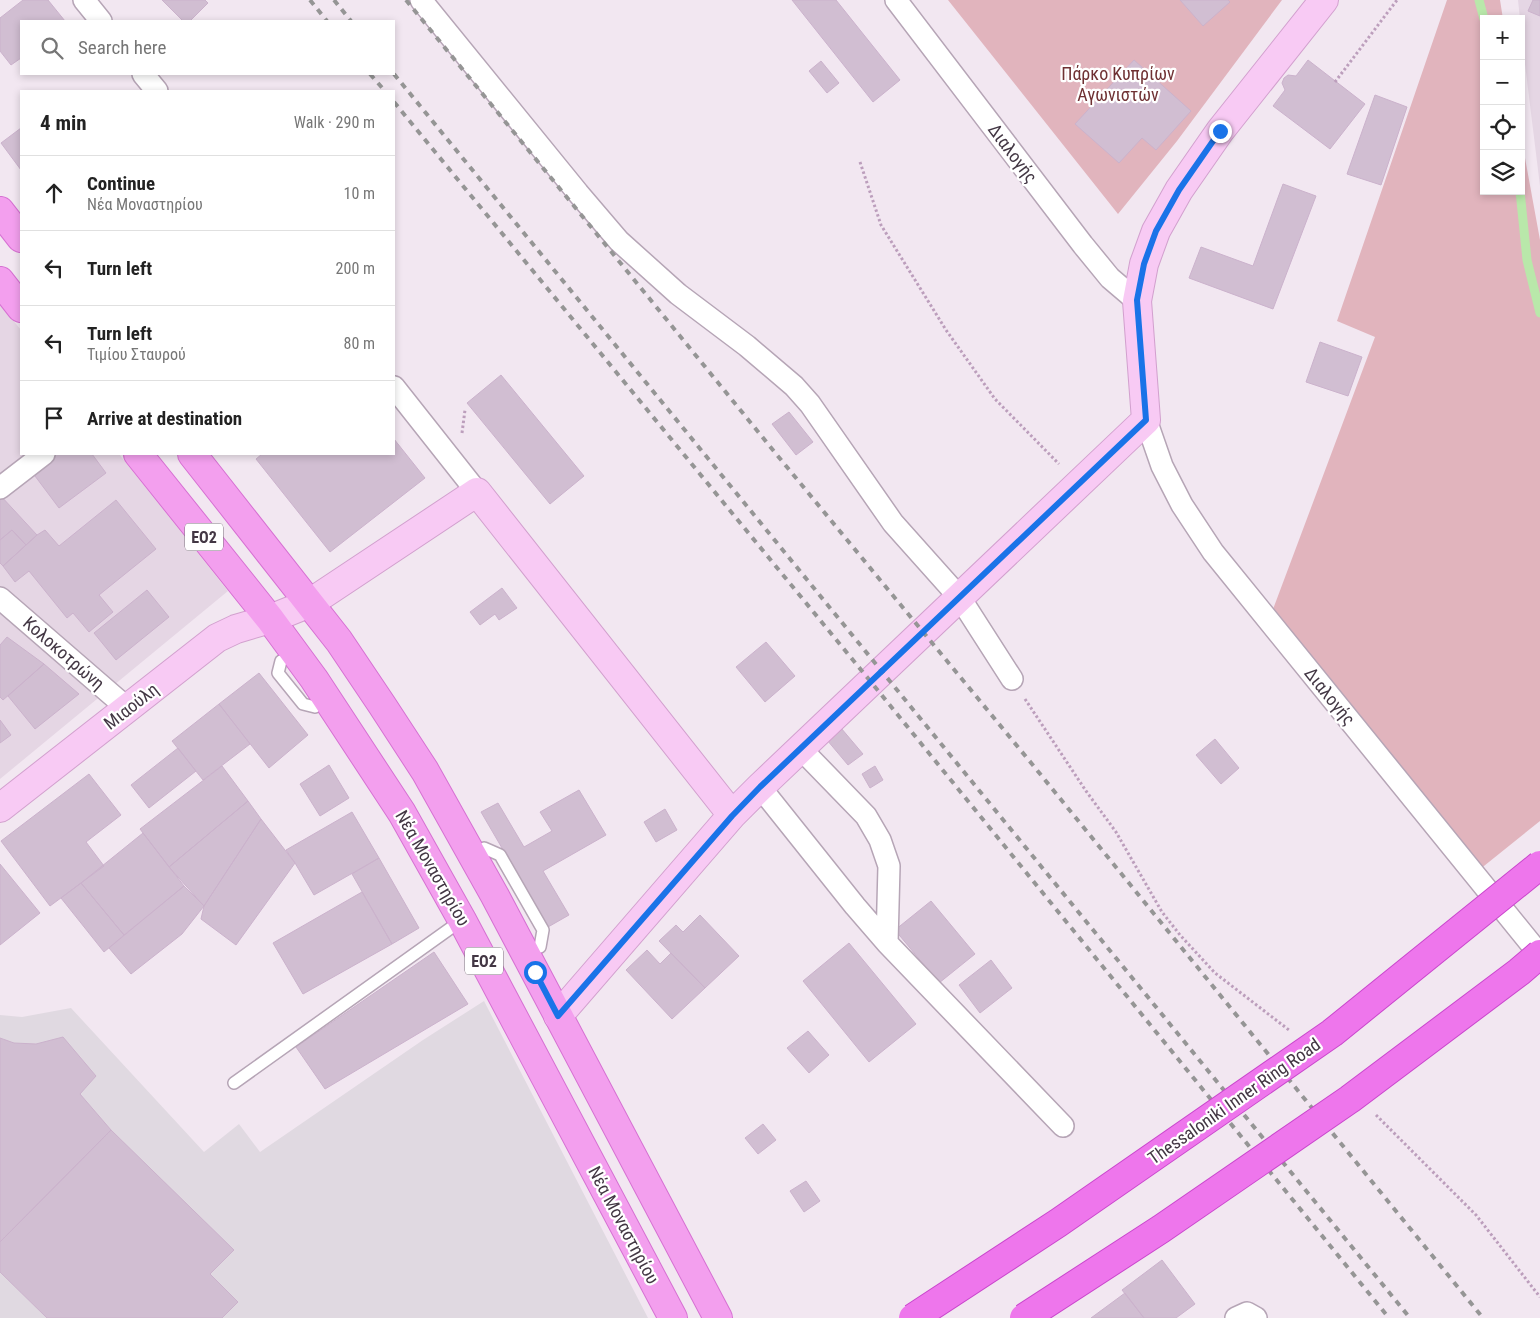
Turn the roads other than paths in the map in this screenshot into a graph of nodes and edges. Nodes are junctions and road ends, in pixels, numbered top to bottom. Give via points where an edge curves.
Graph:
1 (84, 0) edge
2 (422, 0) edge
3 (896, 0) edge
4 (1324, 0) edge
5 (100, 20) edge
6 (144, 75) edge
7 (156, 90) edge
8 (0, 211) edge
9 (20, 237) edge
10 (0, 281) edge
11 (1137, 300) junction
12 (20, 307) edge
13 (395, 388) edge
14 (1146, 420) junction
15 (43, 455) edge
16 (139, 455) edge
17 (193, 455) edge
18 (0, 488) edge
19 (477, 492) junction
20 (0, 598) edge
21 (960, 598) junction
22 (310, 603) junction
23 (270, 619) junction
24 (281, 661) dead end
25 (1012, 679) dead end
26 (315, 707) dead end
27 (127, 708) junction
28 (801, 749) junction
29 (760, 787) junction
30 (0, 808) edge
31 (732, 816) junction
32 (484, 848) dead end
33 (1540, 865) edge
34 (462, 920) junction
35 (887, 943) junction
36 (540, 947) dead end
37 (1540, 955) edge
38 (558, 1016) junction
39 (234, 1083) dead end
40 (1063, 1126) dead end
41 (673, 1318) edge
42 (718, 1318) edge
43 (913, 1318) edge
44 (1024, 1318) edge
45 (1236, 1318) edge
46 (1256, 1318) edge

1 - 5 street
2 - 21 street via 578,194 620,241 678,294 794,386 893,523
3 - 11 street, Διαλογής via 1083,245 1110,278
4 - 11 street via 1220,131 1179,190 1156,231 1144,264
6 - 7 street
8 - 9 main road
10 - 12 main road
11 - 14 street
13 - 19 street
14 - 21 street
14 - 37 street, Διαλογής via 1162,466 1182,504 1214,552
15 - 18 street
16 - 23 main road, Νέα Μοναστηρίου / ΕΟ2
17 - 22 main road, ΕΟ2
19 - 22 street, Μιαούλη
19 - 31 street
20 - 27 street, Κολοκοτρώνη
21 - 25 street
21 - 28 street
22 - 23 street, Μιαούλη
22 - 38 main road, ΕΟ2 via 425,771
23 - 27 street, Μιαούλη via 242,626 217,638
23 - 34 main road, Νέα Μοναστηρίου / ΕΟ2 via 314,679 402,813
24 - 26 lane via 278,674 304,704
27 - 30 street, Μιαούλη
28 - 29 street
28 - 35 street via 866,816 880,840 890,866
29 - 31 street
29 - 35 street
31 - 38 street
32 - 36 lane via 500,855 544,930
33 - 43 highway, Thessaloniki Inner Ring Road, bridge via 1332,1033 1058,1223
34 - 39 lane
34 - 41 main road, Νέα Μοναστηρίου / ΕΟ2
35 - 40 street
37 - 44 highway, bridge via 1350,1099 1161,1229
38 - 42 main road, ΕΟ2
45 - 46 street via 1247,1313

